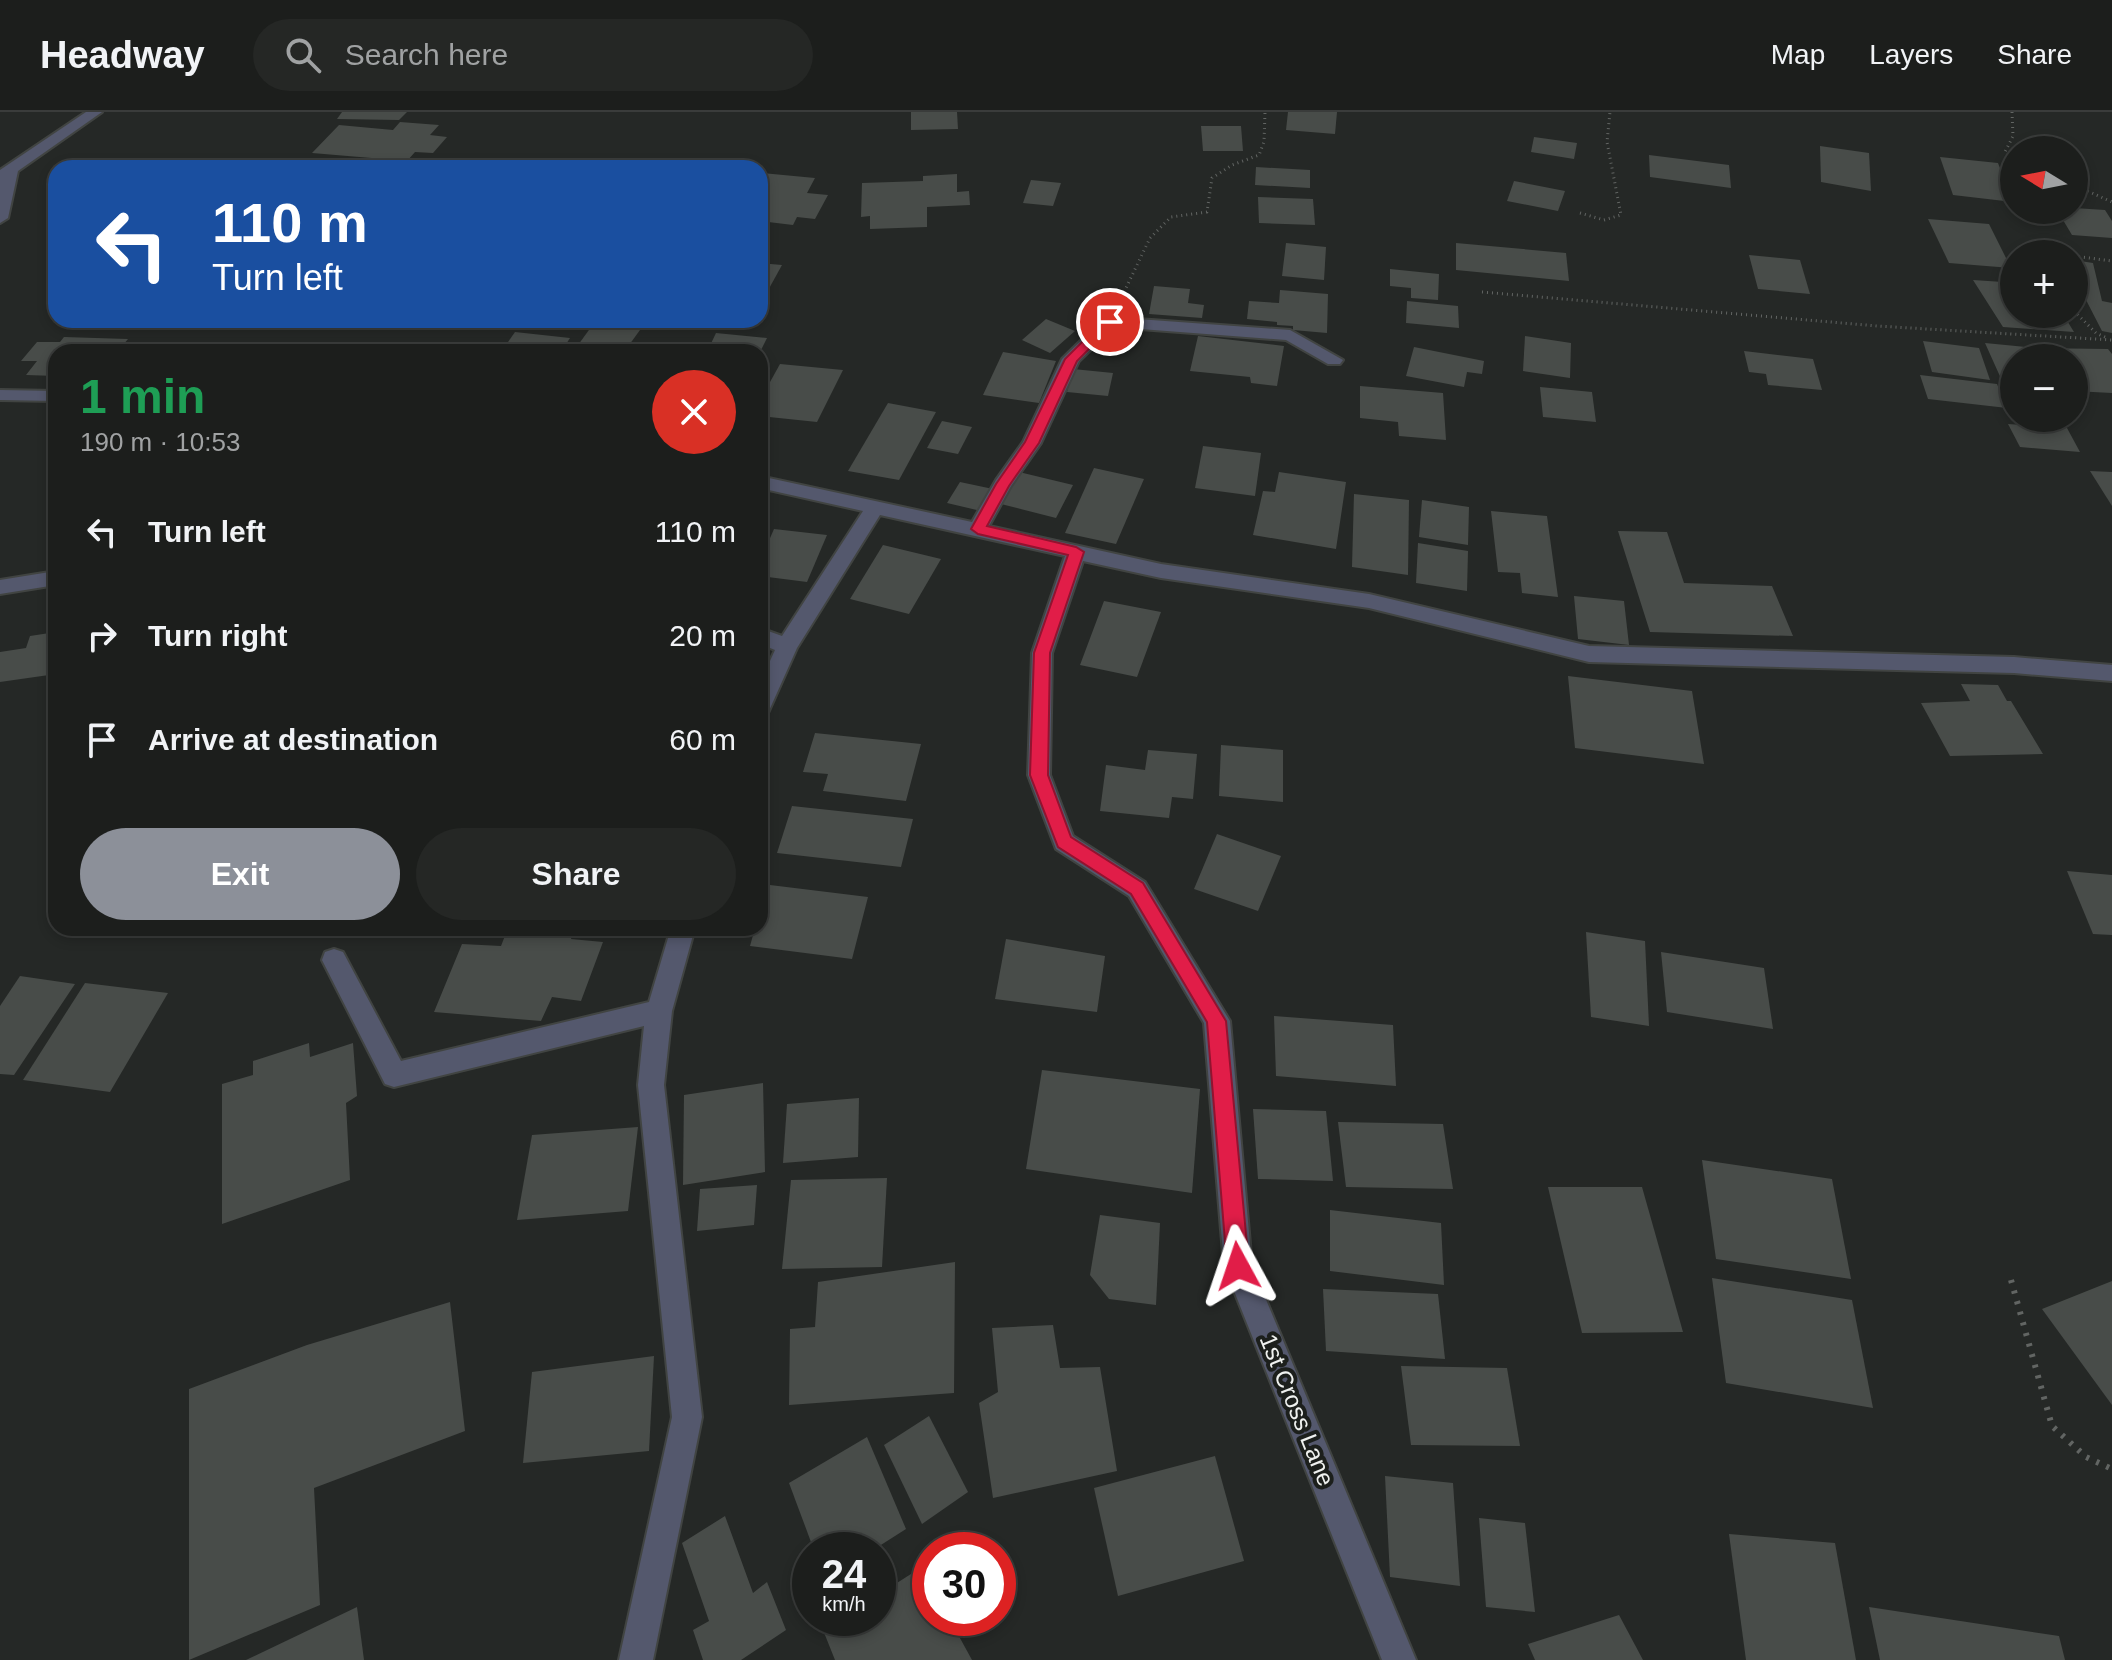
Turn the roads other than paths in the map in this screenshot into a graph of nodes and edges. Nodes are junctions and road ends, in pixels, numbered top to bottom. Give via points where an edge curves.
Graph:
1 (95, 112) edge
2 (6, 173) edge
3 (0, 218) edge
4 (1334, 360) dead end
5 (0, 395) edge
6 (48, 396) edge
7 (768, 484) edge
8 (876, 507) junction
9 (978, 529) junction
10 (1076, 552) junction
11 (48, 579) edge
12 (0, 587) edge
13 (768, 639) edge
14 (787, 646) junction
15 (2112, 673) edge
16 (768, 689) edge
17 (681, 936) edge
18 (334, 960) dead end
19 (659, 1011) junction
20 (636, 1660) edge
21 (1399, 1660) edge

1 - 2 street
2 - 3 street
4 - 9 street via 1290,335 1110,322 1071,359 1032,443
5 - 6 street
7 - 8 street
8 - 9 street
8 - 14 street
9 - 10 street
10 - 15 street via 1161,571 1369,601 1589,654 2014,665
10 - 21 street, 1st Cross Lane via 1042,653 1039,775 1064,842 1137,889 1217,1021 1238,1266
11 - 12 street
13 - 14 street
14 - 16 street
17 - 19 street
18 - 19 street via 394,1075
19 - 20 street via 651,1085 687,1417

